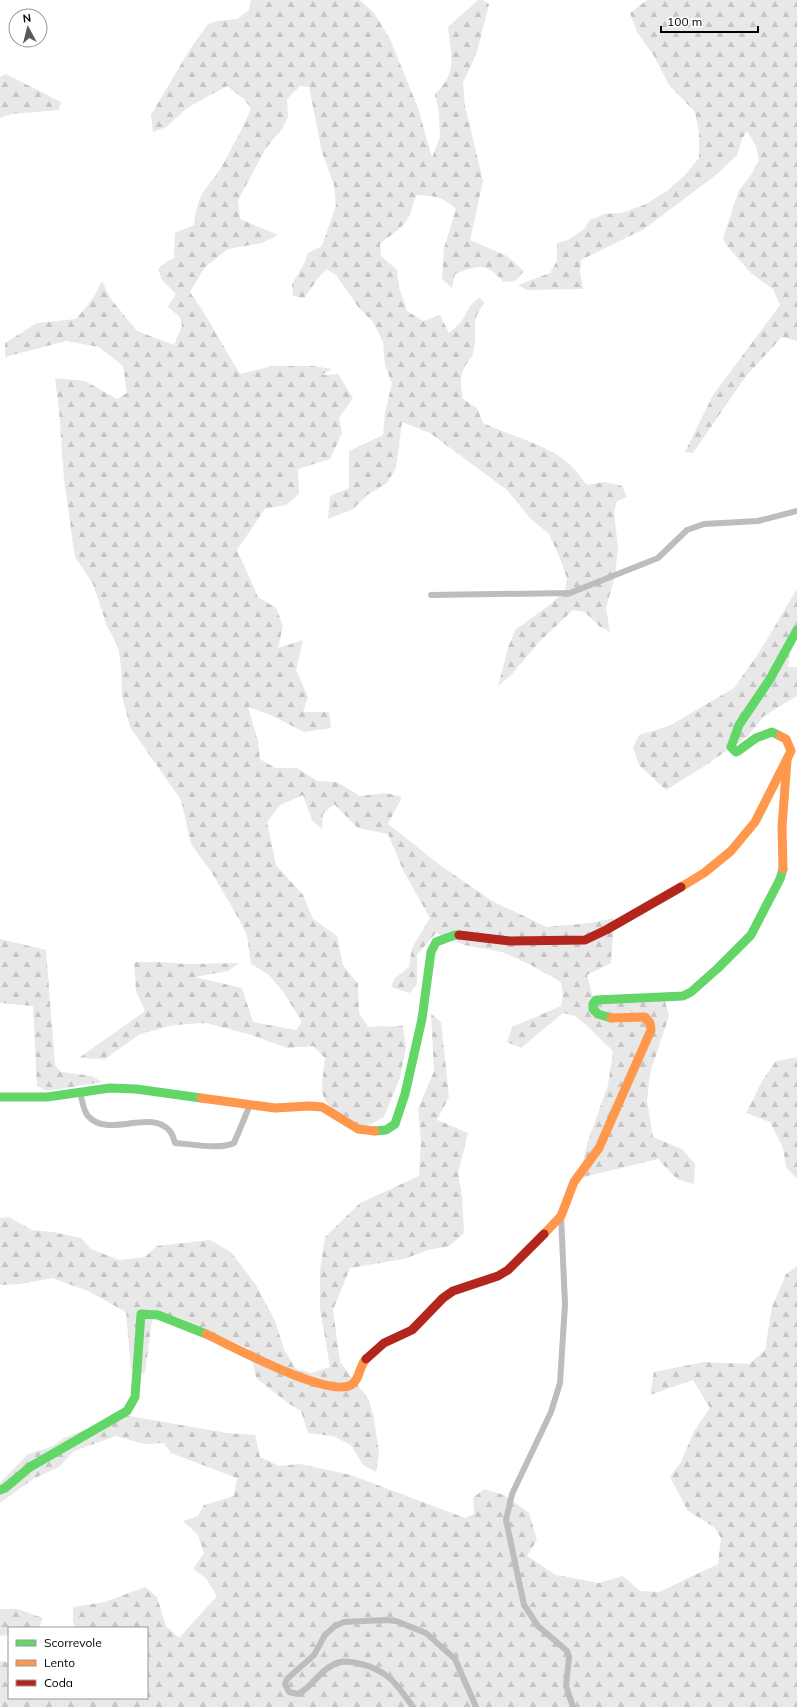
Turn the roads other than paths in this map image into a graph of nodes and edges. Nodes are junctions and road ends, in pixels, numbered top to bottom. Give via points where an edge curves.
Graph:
1 (797, 511) edge
2 (431, 595) dead end
3 (797, 630) edge
4 (787, 760) junction
5 (80, 1092) junction
6 (0, 1097) edge
7 (250, 1105) junction
8 (561, 1216) junction
9 (0, 1490) edge
10 (413, 1707) edge
11 (476, 1707) edge
12 (573, 1707) edge

1 - 2 street via 758,521 704,524 687,530 658,558 570,593
3 - 4 street via 760,694 738,724 731,747 736,752 739,751 747,747 752,740 772,732 786,739 791,751
4 - 7 street via 755,822 731,851 704,873 606,930 585,940 510,941 455,935 436,942 431,952 422,1019 406,1094 395,1124 386,1130 358,1129 322,1107 275,1108
4 - 8 street via 782,827 783,871 751,935 691,992 682,996 596,1000 593,1004 593,1009 600,1016 645,1017 650,1023 651,1030 598,1148 574,1182
5 - 6 street via 47,1097
5 - 7 street via 136,1088
5 - 7 street via 87,1115 101,1124 160,1123 170,1131 175,1143 201,1145 227,1146 234,1143
8 - 9 street via 508,1270 498,1276 453,1291 412,1330 384,1343 364,1360 356,1380 351,1385 337,1388 304,1380 191,1327 158,1315 141,1314 135,1397 127,1411 30,1466
8 - 12 street via 564,1304 560,1383 551,1412 512,1494 506,1520 524,1605 538,1626 567,1651 569,1657 566,1686
10 - 11 street via 397,1685 382,1672 349,1661 329,1666 298,1694 289,1692 285,1684 287,1679 314,1656 325,1634 335,1626 344,1622 385,1620 426,1633 455,1658

